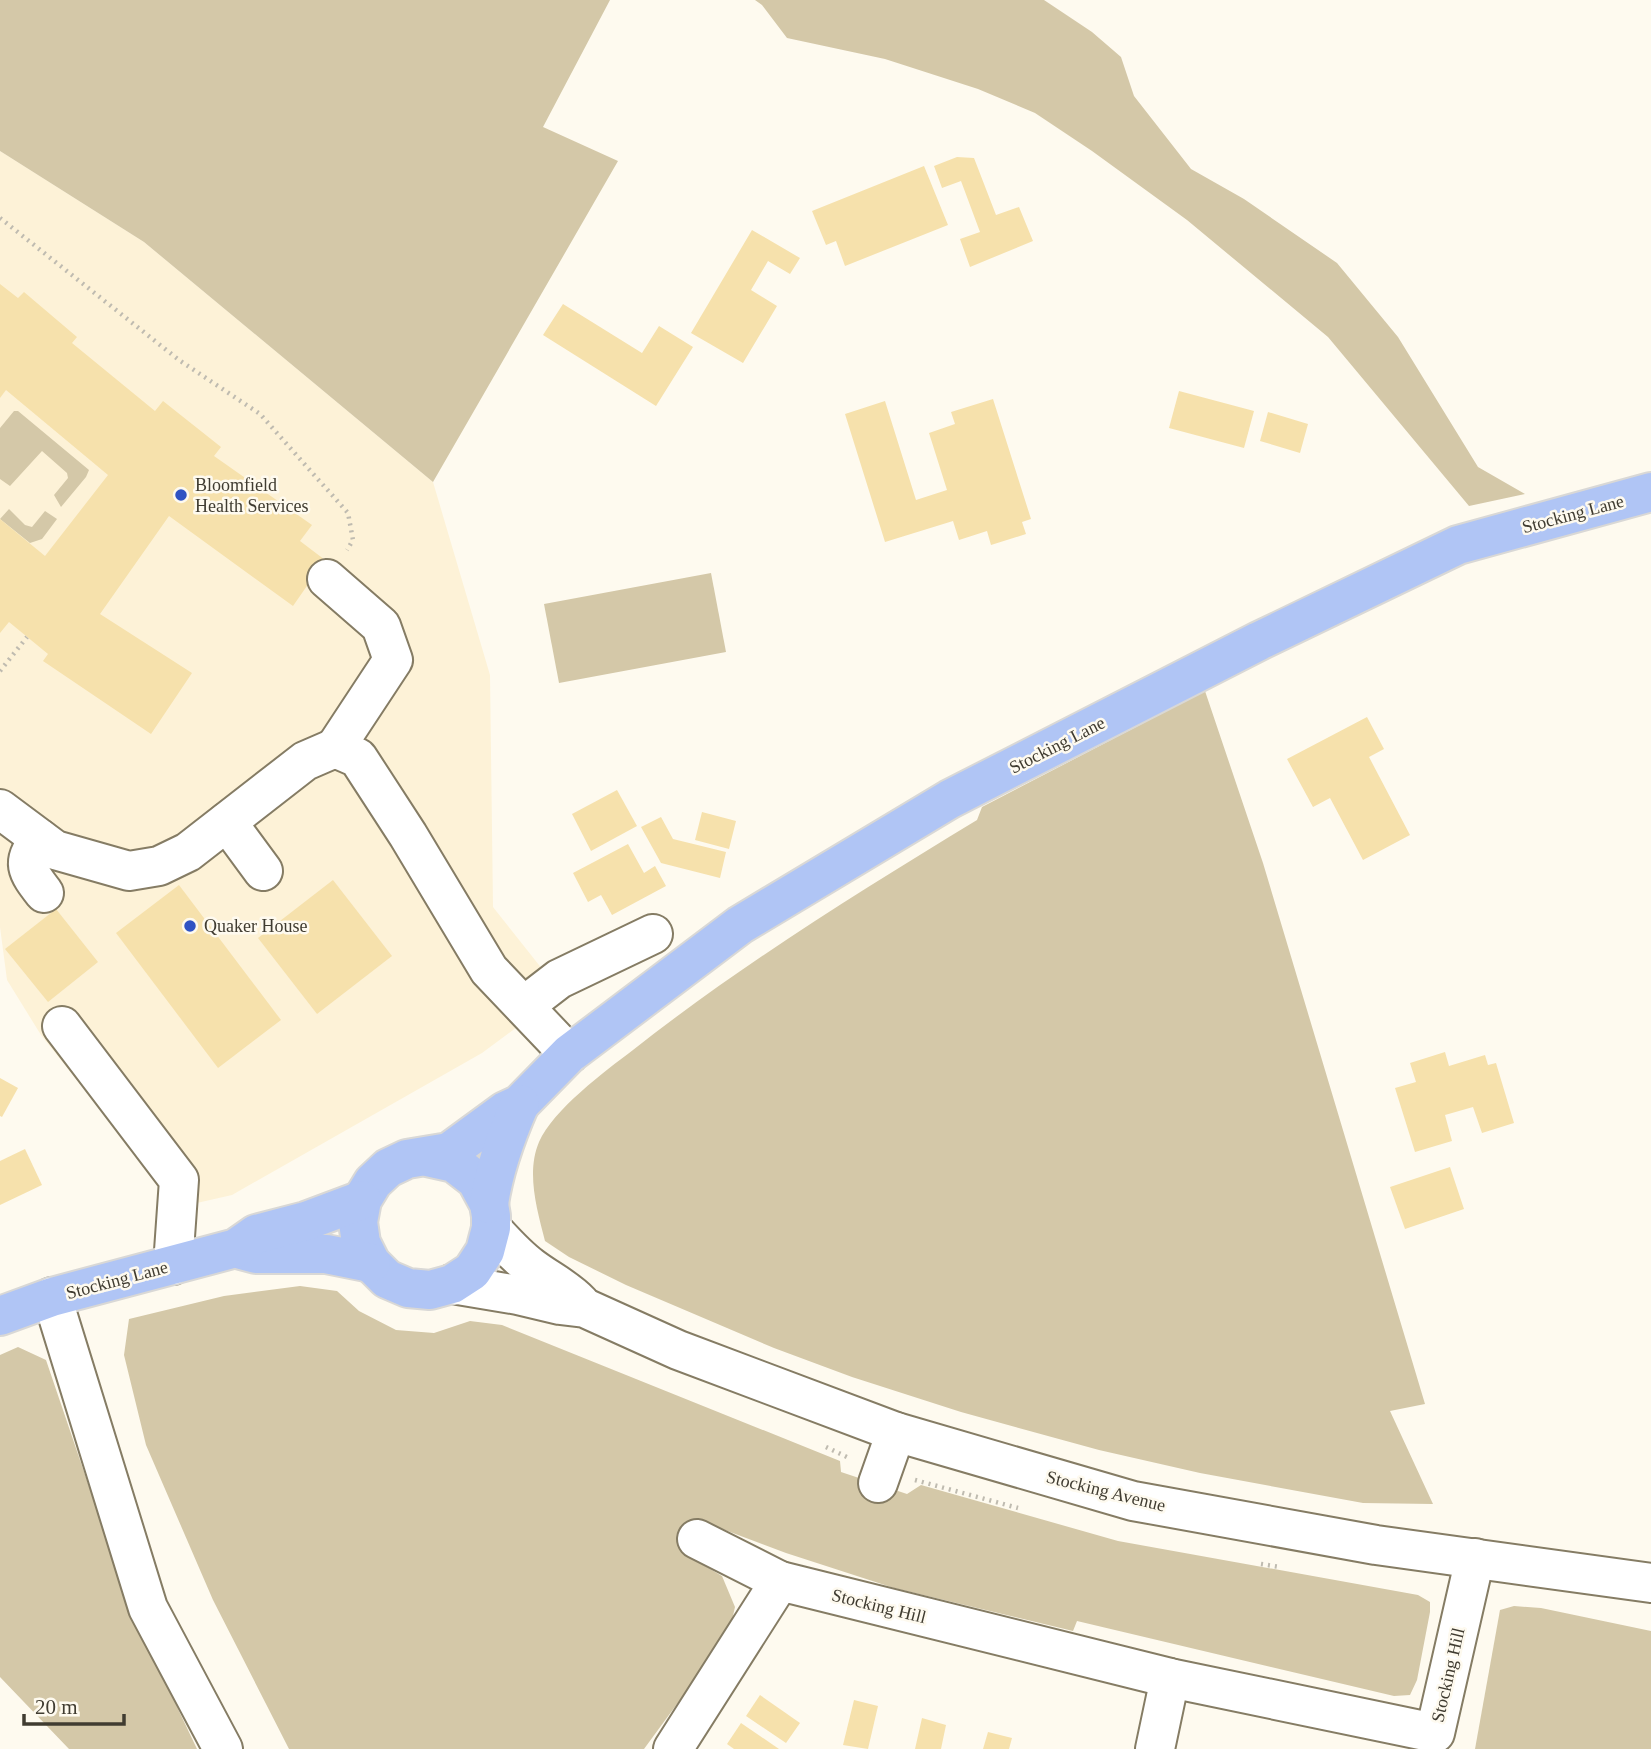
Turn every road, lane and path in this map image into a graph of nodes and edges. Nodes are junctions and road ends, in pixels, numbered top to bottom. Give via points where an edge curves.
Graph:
1 (0, 218) edge
2 (1651, 492) edge
3 (327, 579) joint
4 (27, 637) dead end
5 (0, 671) edge
6 (335, 747) junction
7 (0, 809) edge
8 (227, 822) junction
9 (40, 839) junction
10 (263, 871) dead end
11 (44, 893) dead end
12 (653, 934) dead end
13 (524, 1006) junction
14 (62, 1026) dead end
15 (569, 1054) junction
16 (520, 1104) junction
17 (427, 1157) junction
18 (362, 1200) junction
19 (490, 1216) junction
20 (236, 1248) junction
21 (371, 1263) junction
22 (173, 1265) junction
23 (452, 1284) junction
24 (52, 1297) junction
25 (585, 1308) junction
26 (0, 1316) edge
27 (895, 1432) junction
28 (878, 1483) dead end
29 (697, 1539) dead end
30 (1475, 1558) junction
31 (780, 1581) junction
32 (1651, 1583) edge
33 (1171, 1678) junction
34 (1434, 1741) edge
35 (223, 1749) edge
36 (673, 1749) edge
37 (1155, 1749) edge

1 - 3 path via 179,360 260,414 348,513 353,540
2 - 15 main road, Stocking Lane via 1458,545 950,799 740,925
3 - 6 street via 382,626 393,660
4 - 5 path
6 - 8 street via 305,761
6 - 13 street via 358,758 489,970
7 - 9 street
8 - 9 street via 188,852 159,866 128,871 55,850
8 - 10 street
9 - 11 street via 27,860 29,874
12 - 13 street via 559,979
13 - 15 street
14 - 22 street via 179,1180
15 - 16 main road, Stocking Lane
16 - 17 main road, Stocking Lane via 449,1152
16 - 19 main road, Stocking Lane via 492,1183
17 - 18 main road, Stocking Lane via 407,1159 388,1168
17 - 19 main road via 454,1163 476,1180
18 - 20 main road, Stocking Lane via 306,1222 256,1234
18 - 21 main road via 359,1233
19 - 23 main road, Stocking Lane via 485,1251 472,1271
19 - 25 street, Stocking Avenue via 507,1247
20 - 21 main road, Stocking Lane via 256,1254 326,1254
20 - 22 main road, Stocking Lane
21 - 23 main road, Stocking Lane via 387,1279 408,1288 430,1290
22 - 24 main road, Stocking Lane
23 - 25 street, Stocking Avenue
24 - 26 main road, Stocking Lane
24 - 35 street via 148,1608
25 - 27 street, Stocking Avenue via 678,1350
27 - 28 street
27 - 30 street, Stocking Avenue via 1133,1501
29 - 31 street, Stocking Hill
30 - 32 street, Stocking Avenue
30 - 34 street, Stocking Hill
31 - 33 street, Stocking Hill
31 - 36 street
33 - 34 street, Stocking Hill
33 - 37 street

